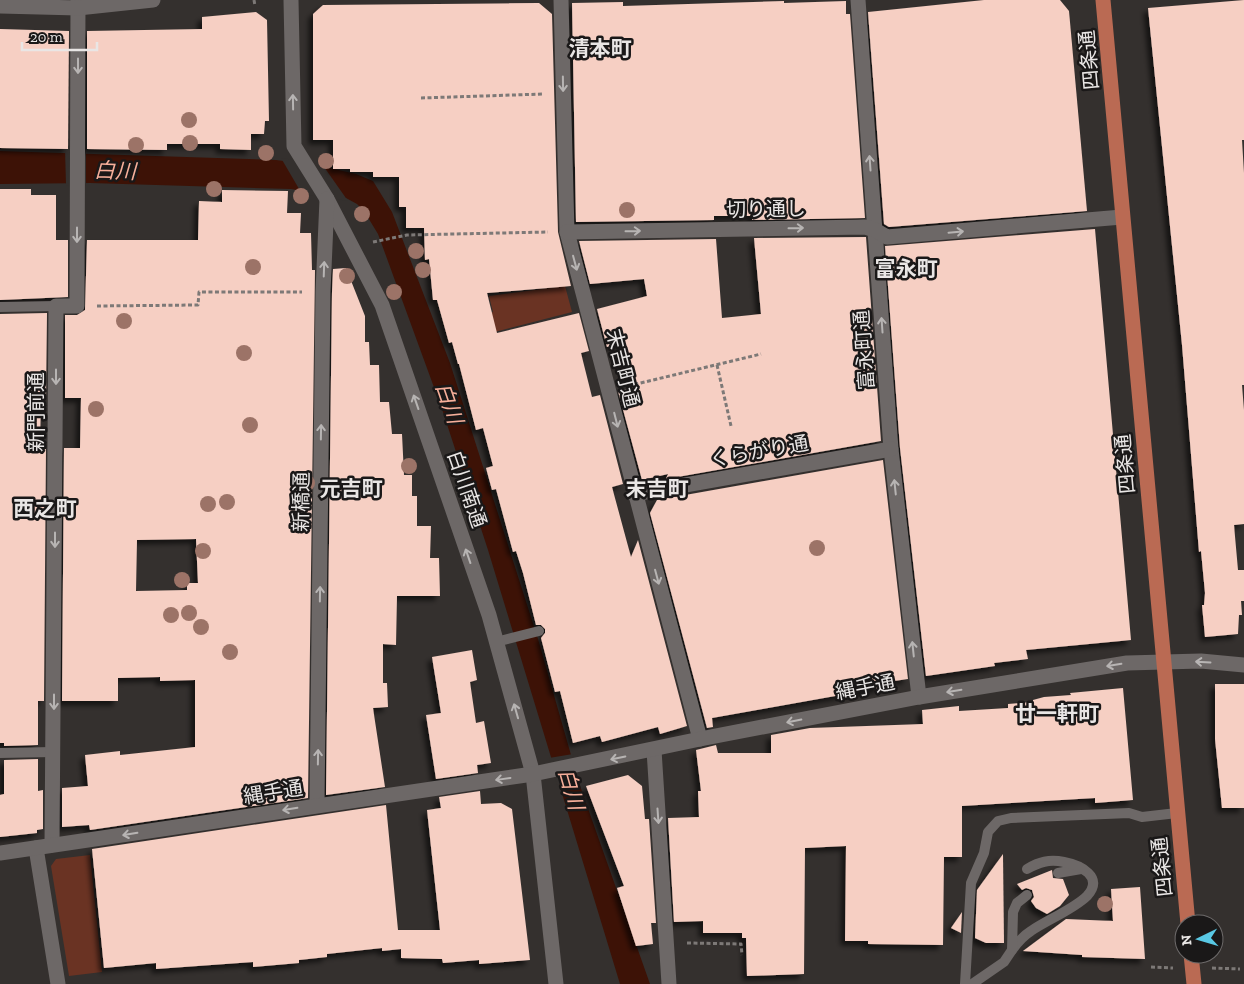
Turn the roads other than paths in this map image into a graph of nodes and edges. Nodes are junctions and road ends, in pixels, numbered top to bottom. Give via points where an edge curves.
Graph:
1 (153, 0) edge
2 (291, 0) edge
3 (561, 0) edge
4 (858, 0) edge
5 (1103, 0) edge
6 (78, 4) edge
7 (0, 6) edge
8 (327, 199) junction
9 (1122, 217) junction
10 (875, 230) junction
11 (567, 232) junction
12 (56, 306) junction
13 (0, 307) edge
14 (891, 449) junction
15 (634, 494) junction
16 (539, 631) dead end
17 (504, 640) junction
18 (1163, 661) junction
19 (1244, 664) edge
20 (919, 697) junction
21 (700, 739) junction
22 (654, 750) junction
23 (53, 752) junction
24 (0, 753) edge
25 (533, 774) junction
26 (317, 805) junction
27 (1177, 813) junction
28 (52, 845) junction
29 (36, 848) junction
30 (0, 853) edge
31 (1026, 869) dead end
32 (1085, 869) junction
33 (1058, 873) dead end
34 (1027, 895) dead end
35 (1187, 914) edge
36 (1012, 950) junction
37 (1192, 964) edge
38 (58, 984) edge
39 (556, 984) edge
40 (669, 984) edge
41 (965, 984) edge
42 (972, 984) edge
43 (1194, 984) edge

1 - 6 street
8 -> 2 street, 白川南通 via 296,150
3 -> 11 street, 末吉町通
10 -> 4 street, 富永町通
5 - 9 main road, 四条通
6 - 7 street
6 -> 12 street via 77,306
17 -> 8 street, 白川南通 via 382,304
26 -> 8 street, 新橋通
10 -> 9 street, 切り通し via 887,237
9 - 18 main road, 四条通
11 -> 10 street, 切り通し via 864,227
14 -> 10 street, 富永町通
11 -> 15 street, 末吉町通
12 - 13 lane
12 -> 23 street, 新門前通
14 - 15 street, くらがり通
20 -> 14 street, 富永町通
15 -> 21 street, 末吉町通
16 - 17 lane
25 -> 17 street, 白川南通
19 -> 18 street, 縄手通
18 -> 20 street, 縄手通 via 1127,663
18 - 27 main road, 四条通
20 -> 21 street, 縄手通
21 - 22 street, 縄手通
22 -> 25 street, 縄手通
22 -> 40 street
23 - 24 lane
23 - 28 street, 新門前通
25 -> 26 street, 縄手通
25 - 39 street, 白川南通
26 -> 28 street, 縄手通
27 - 35 main road, 四条通
27 - 41 lane via 998,821 988,832 972,883
28 - 29 street, 縄手通
29 - 30 street, 縄手通
29 - 38 street
31 - 32 lane via 1051,860
32 - 33 lane
32 - 36 lane via 1093,881 1086,896 1029,932
34 - 36 lane via 1013,912
36 - 42 lane via 1004,962
37 - 43 main road

